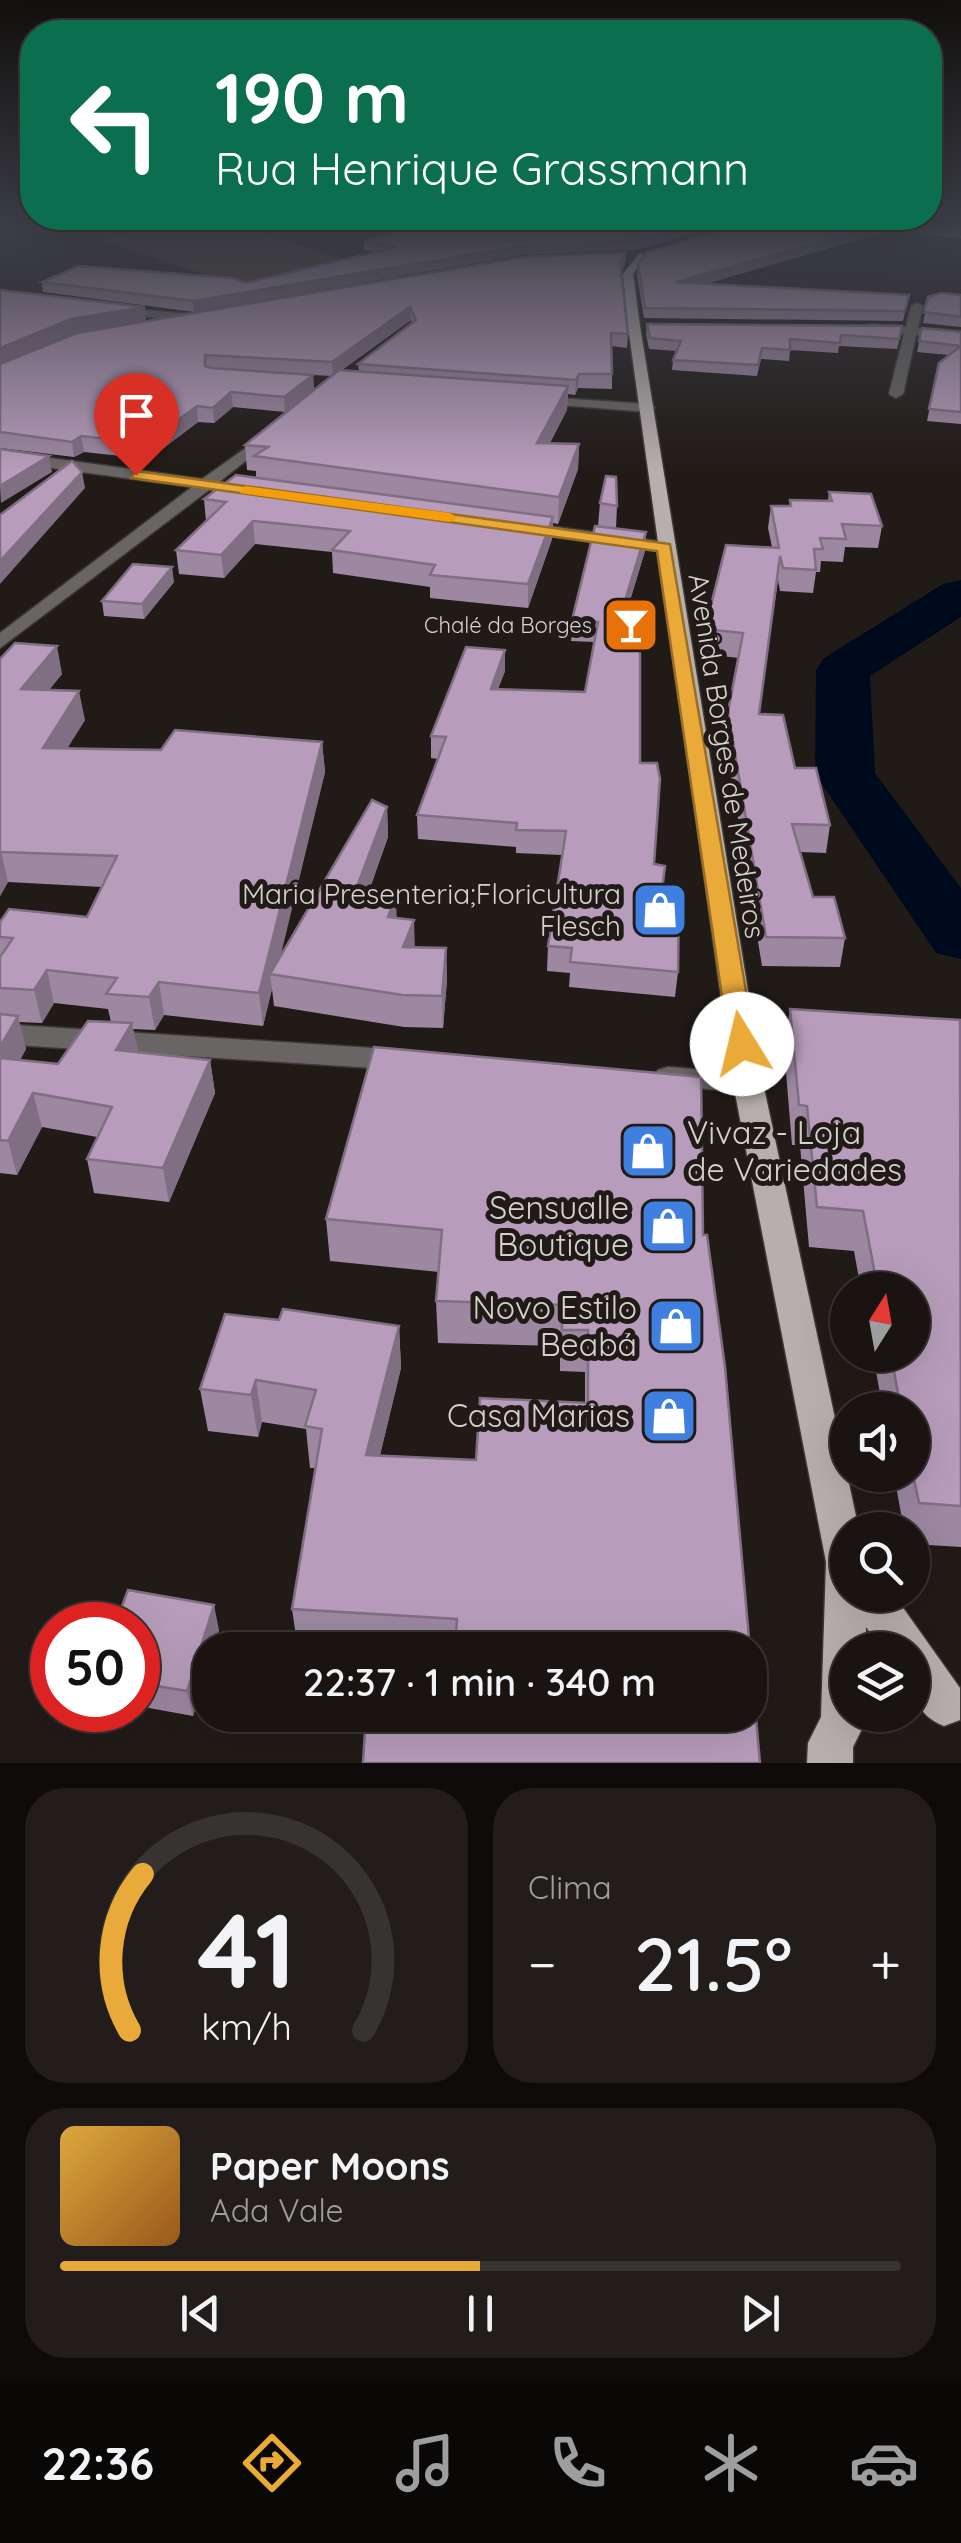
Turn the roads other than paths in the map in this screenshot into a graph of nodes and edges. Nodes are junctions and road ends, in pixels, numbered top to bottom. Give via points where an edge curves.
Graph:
1 (98, 306) edge
2 (637, 306) edge
3 (917, 306) dead end
4 (211, 315) edge
5 (191, 318) junction
6 (854, 328) edge
7 (133, 329) edge
8 (909, 329) junction
9 (961, 335) edge
10 (896, 394) dead end
11 (512, 398) edge
12 (648, 408) junction
13 (292, 418) edge
14 (0, 456) edge
15 (205, 484) junction
16 (262, 492) edge
17 (511, 526) edge
18 (664, 547) junction
19 (0, 642) edge
20 (0, 1034) edge
21 (433, 1062) edge
22 (630, 1075) edge
23 (748, 1082) junction
24 (841, 1512) edge
25 (836, 1732) edge
26 (830, 1763) edge

1 - 5 street
2 - 12 main road, Avenida Borges de Medeiros
3 - 8 street
4 - 5 main road
5 - 7 main road
6 - 8 street
8 - 9 street
8 - 10 street
11 - 12 street
12 - 18 main road, Avenida Borges de Medeiros
13 - 15 street
14 - 15 street
15 - 16 street
15 - 19 street
17 - 18 street
18 - 23 main road, Avenida Borges de Medeiros
20 - 21 street
22 - 23 street
23 - 24 main road, Avenida Borges de Medeiros
25 - 26 main road

